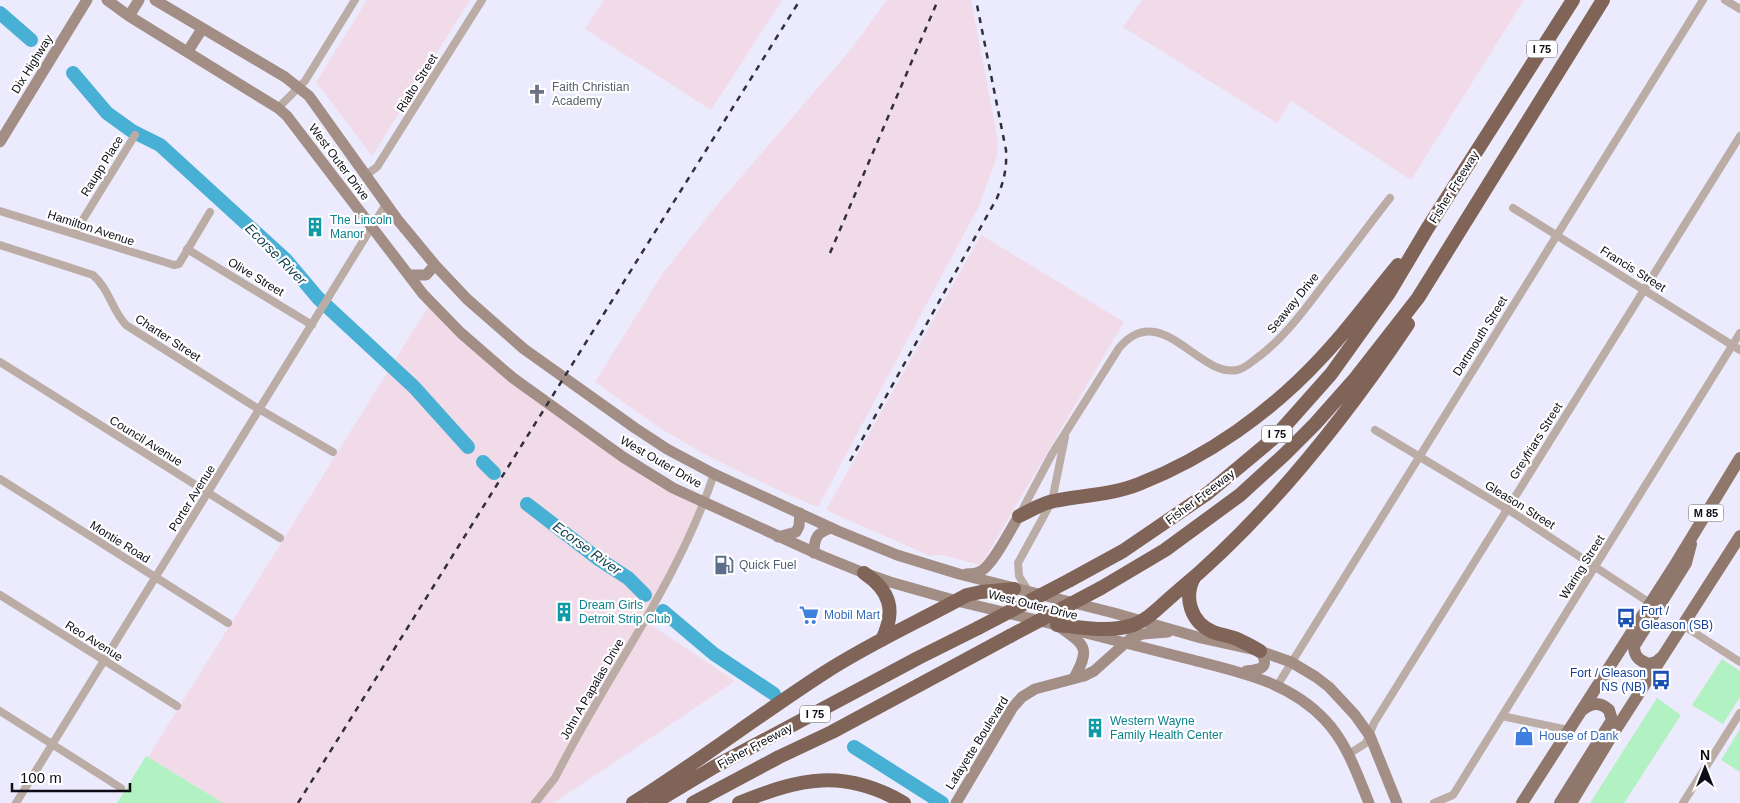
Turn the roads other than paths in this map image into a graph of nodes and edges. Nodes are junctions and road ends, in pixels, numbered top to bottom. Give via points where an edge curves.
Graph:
1 (87, 0) edge
2 (107, 0) edge
3 (139, 0) edge
4 (155, 0) edge
5 (482, 0) edge
6 (1573, 0) edge
7 (1604, 0) edge
8 (1703, 0) edge
9 (1725, 0) edge
10 (353, 1) edge
11 (1740, 10) edge
12 (129, 16) junction
13 (202, 29) junction
14 (188, 51) junction
15 (298, 88) junction
16 (278, 108) junction
17 (134, 136) dead end
18 (1740, 136) edge
19 (1, 138) edge
20 (366, 175) junction
21 (1390, 198) dead end
22 (386, 204) junction
23 (1513, 208) dead end
24 (0, 211) edge
25 (210, 212) dead end
26 (373, 228) junction
27 (1427, 229) junction
28 (74, 234) junction
29 (1556, 235) junction
30 (0, 245) edge
31 (187, 249) junction
32 (435, 265) junction
33 (410, 275) junction
34 (1644, 290) junction
35 (1418, 298) junction
36 (312, 325) junction
37 (1740, 333) edge
38 (1732, 345) junction
39 (1740, 350) edge
40 (0, 362) edge
41 (261, 409) junction
42 (1375, 430) dead end
43 (1066, 432) junction
44 (333, 452) dead end
45 (1418, 457) junction
46 (1740, 458) edge
47 (714, 474) junction
48 (0, 479) edge
49 (208, 493) junction
50 (1052, 501) junction
51 (704, 503) junction
52 (1507, 509) junction
53 (800, 513) junction
54 (1019, 516) junction
55 (832, 528) junction
56 (1694, 532) junction
57 (1740, 536) edge
58 (778, 537) junction
59 (280, 538) dead end
60 (814, 553) junction
61 (1596, 566) junction
62 (864, 573) junction
63 (959, 574) junction
64 (1196, 576) junction
65 (155, 577) junction
66 (1014, 589) junction
67 (1029, 592) junction
68 (0, 596) edge
69 (957, 600) junction
70 (1650, 603) junction
71 (1141, 621) junction
72 (228, 623) dead end
73 (1057, 625) junction
74 (1684, 626) junction
75 (1175, 631) junction
76 (882, 640) junction
77 (1126, 643) junction
78 (1260, 651) junction
79 (1666, 654) junction
80 (104, 661) junction
81 (1291, 662) junction
82 (1740, 662) edge
83 (1239, 671) junction
84 (1074, 678) junction
85 (1277, 686) junction
86 (177, 706) dead end
87 (0, 712) edge
88 (1579, 712) junction
89 (1740, 713) edge
90 (1502, 716) junction
91 (1568, 730) junction
92 (1370, 736) junction
93 (52, 745) junction
94 (1349, 754) junction
95 (121, 788) dead end
96 (16, 803) edge
97 (535, 803) edge
98 (633, 803) edge
99 (654, 803) edge
100 (694, 803) edge
101 (739, 803) edge
102 (904, 803) edge
103 (956, 803) edge
104 (1369, 803) edge
105 (1398, 803) edge
106 (1434, 803) edge
107 (1522, 803) edge
108 (1560, 803) edge
109 (1571, 803) edge
110 (1683, 803) edge

1 - 19 main road, Dix Highway
2 - 12 main road, West Outer Drive
3 - 12 main road
4 - 13 main road, West Outer Drive
5 - 20 street, Rialto Street via 377,167
6 - 27 highway, Fisher Freeway / I 75
7 - 35 highway, Fisher Freeway / I 75
8 - 29 street, Dartmouth Street
9 - 11 street
10 - 15 street
12 - 14 main road, West Outer Drive
13 - 14 main road
13 - 15 main road, West Outer Drive via 285,77
14 - 16 main road, West Outer Drive
15 - 16 street
15 - 20 main road, West Outer Drive via 309,96
16 - 26 main road, West Outer Drive
17 - 28 street, Raupp Place
18 - 34 street, Greyfriars Street
20 - 22 main road, West Outer Drive
21 - 43 street, Seaway Drive via 1290,328 1247,366 1224,370 1164,334 1137,334 1119,348
22 - 26 street, Porter Avenue
22 - 32 main road, West Outer Drive
23 - 29 street, Francis Street
24 - 28 street, Hamilton Avenue
25 - 31 street
26 - 33 main road, West Outer Drive
26 - 36 street, Porter Avenue
27 - 50 highway via 1322,358 1288,392 1244,426 1191,460 1140,483 1109,493
27 - 99 highway, Fisher Freeway / I 75, bridge via 1388,293 1331,374 1275,437 1200,498 1123,551 714,767
28 - 31 street, Hamilton Avenue via 170,265 179,264
29 - 34 street, Francis Street
29 - 45 street, Dartmouth Street
30 - 41 street, Charter Street via 92,275 106,290 126,325
31 - 36 street, Olive Street
32 - 33 main road via 426,274
32 - 47 main road, West Outer Drive via 494,325 524,349 667,449
33 - 51 main road, West Outer Drive via 423,294 460,333 513,378 623,457
34 - 38 street, Francis Street
34 - 52 street, Greyfriars Street
35 - 64 highway via 1412,319 1330,433 1259,513
35 - 100 highway, Fisher Freeway / I 75, bridge via 1315,424 1267,471 1197,528 1101,588
36 - 41 street, Porter Avenue
37 - 38 street, Waring Street
38 - 39 street, Francis Street
38 - 61 street, Waring Street
40 - 49 street, Council Avenue
41 - 44 street, Charter Street
41 - 49 street, Porter Avenue
42 - 45 street, Gleason Street
43 - 50 street, Seaway Drive
43 - 54 street, Seaway Drive
45 - 52 street, Gleason Street
45 - 81 street, Dartmouth Street
46 - 56 main road, M 85
47 - 51 street, John A Papalas Drive
47 - 53 main road, West Outer Drive
48 - 65 street, Montie Road
49 - 59 street, Council Avenue
49 - 65 street, Porter Avenue
50 - 54 highway
50 - 67 street, Seaway Drive via 1018,563 1019,576
51 - 58 main road, West Outer Drive
51 - 97 street, John A Papalas Drive via 666,580 555,778
52 - 61 street, Gleason Street
52 - 92 street, Greyfriars Street via 1374,723
53 - 55 main road, West Outer Drive
53 - 58 main road via 796,532
54 - 63 main road via 985,568 973,574
55 - 60 main road via 816,535
55 - 63 main road, West Outer Drive via 897,555
56 - 70 main road, M 85
56 - 79 main road via 1686,563 1634,646 1639,659 1649,664
57 - 74 main road
58 - 60 main road, West Outer Drive
60 - 62 main road, West Outer Drive
61 - 70 street, Gleason Street
61 - 90 street, Waring Street
62 - 69 main road, West Outer Drive
62 - 76 highway via 880,586 889,604 890,621
63 - 66 main road, West Outer Drive
64 - 71 highway
64 - 78 highway via 1191,583 1190,602 1193,615 1201,625
65 - 72 street, Montie Road
65 - 80 street, Porter Avenue
66 - 67 main road, West Outer Drive
66 - 69 highway via 981,592
67 - 71 main road, West Outer Drive
68 - 80 street, Reo Avenue
69 - 73 main road, West Outer Drive
69 - 76 highway
70 - 88 main road, M 85
71 - 73 highway via 1108,629
71 - 75 main road, West Outer Drive
73 - 77 main road, West Outer Drive
73 - 84 main road via 1084,649 1084,662
74 - 79 main road
74 - 82 street
75 - 77 main road via 1137,636
75 - 78 main road, West Outer Drive
76 - 98 highway via 825,673
77 - 83 main road, West Outer Drive
77 - 84 main road, Lafayette Boulevard via 1094,671
78 - 81 main road, West Outer Drive
78 - 83 main road via 1265,660 1262,668
79 - 109 main road
80 - 86 street, Reo Avenue
80 - 93 street, Porter Avenue
81 - 85 street, Dartmouth Street
81 - 92 main road, West Outer Drive via 1334,692
83 - 85 main road, West Outer Drive
84 - 103 main road, Lafayette Boulevard via 1035,689 1022,697
85 - 94 main road, West Outer Drive via 1317,711
87 - 93 street
88 - 91 main road, M 85
88 - 108 main road via 1600,704 1609,710 1612,720
89 - 110 street
90 - 91 street
90 - 106 street, Waring Street via 1453,795
91 - 107 main road, M 85
92 - 94 street, Greyfriars Street via 1366,743
92 - 105 main road, West Outer Drive
93 - 95 street
93 - 96 street, Porter Avenue
94 - 104 main road, West Outer Drive
101 - 102 highway via 795,784 822,780 840,780 871,787

